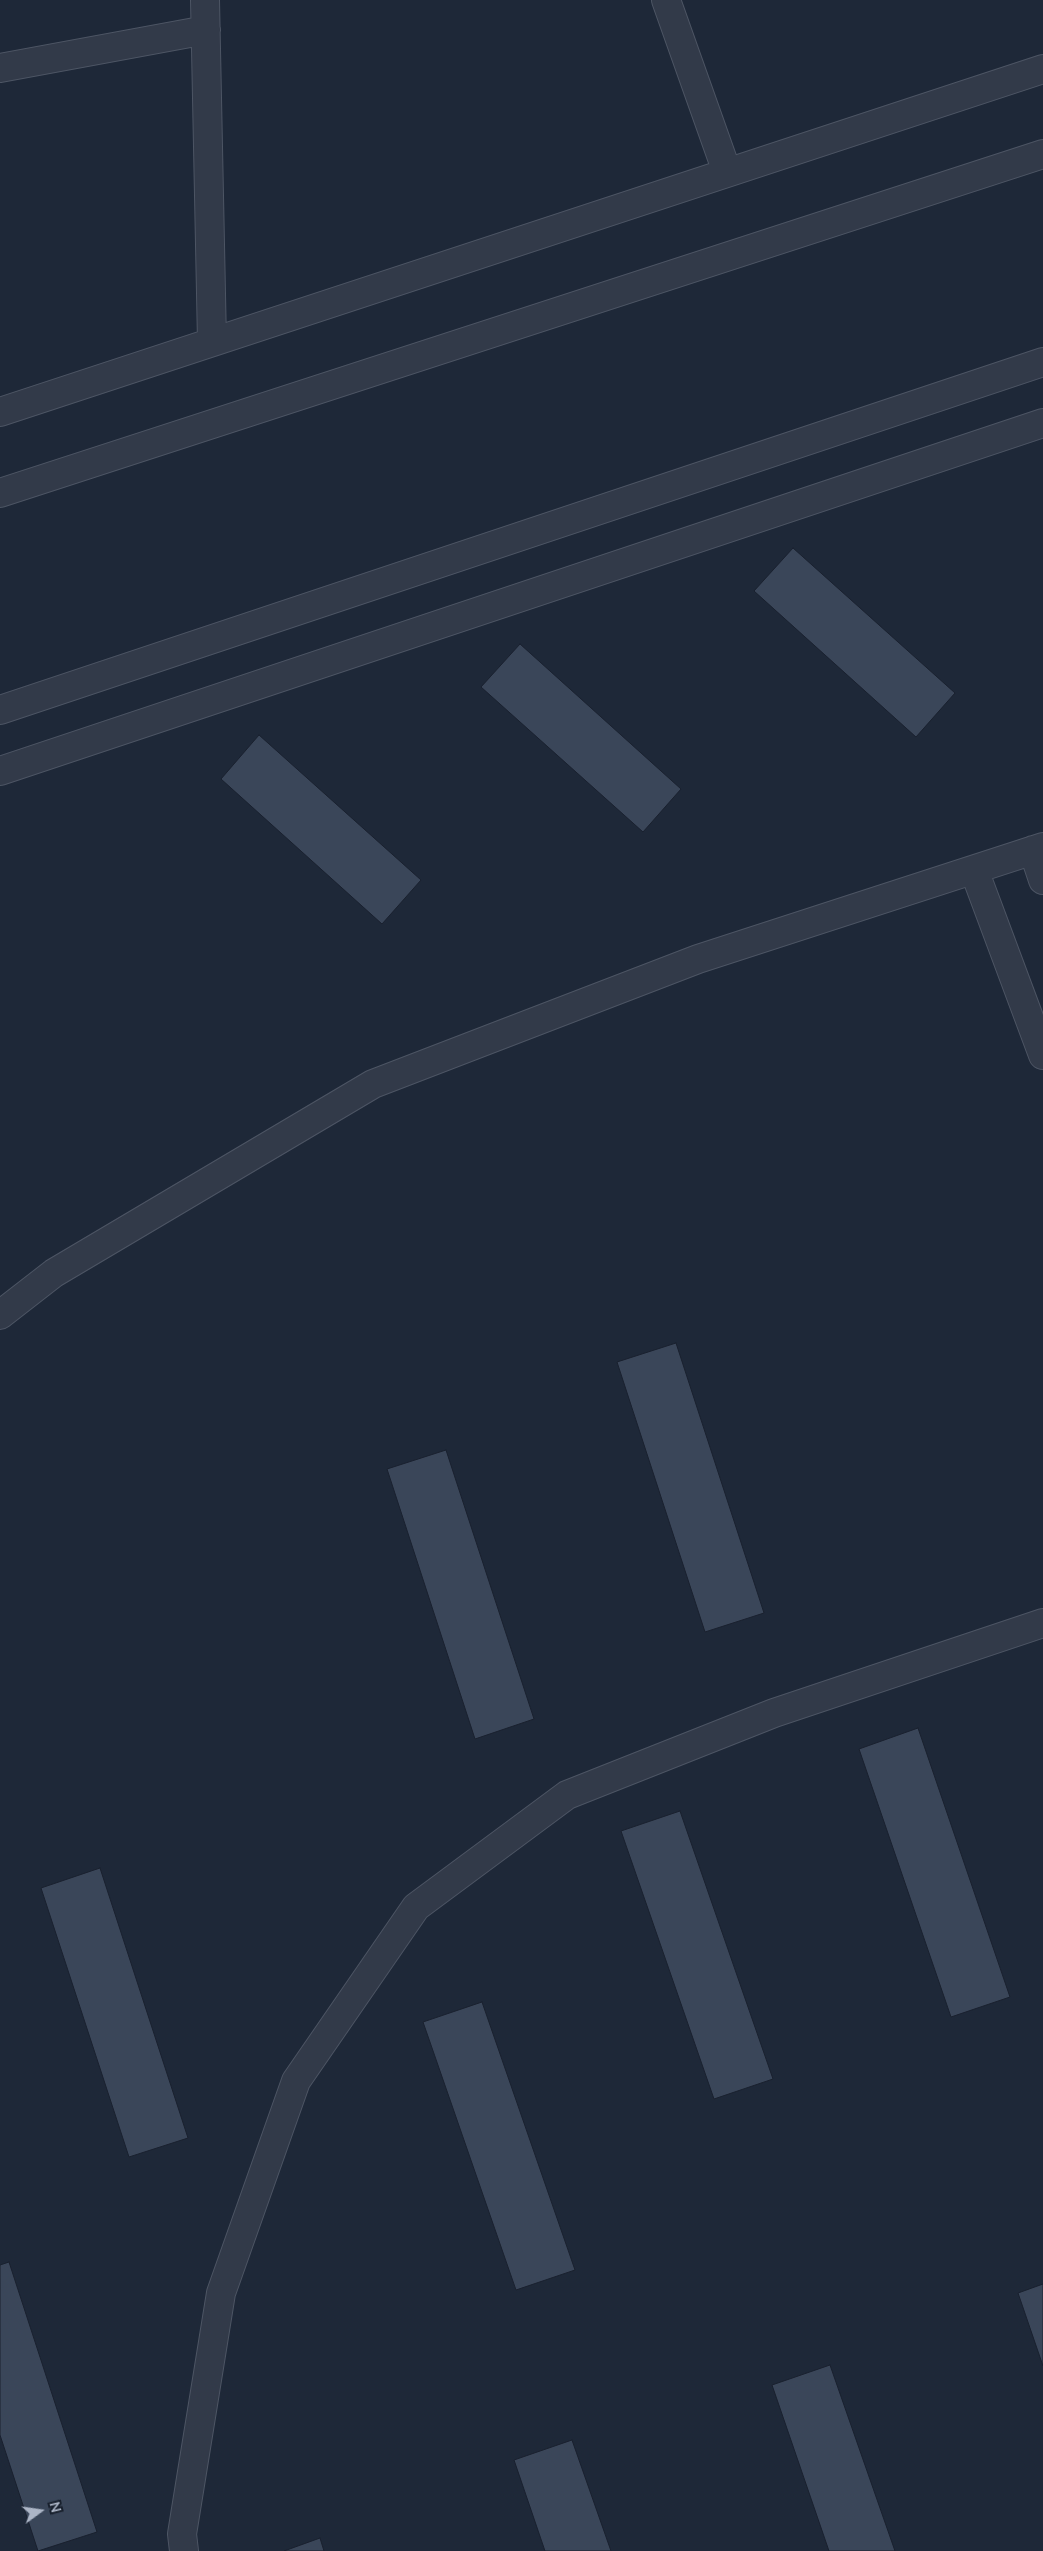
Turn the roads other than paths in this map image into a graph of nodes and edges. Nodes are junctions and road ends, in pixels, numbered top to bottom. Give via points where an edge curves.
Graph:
1 (205, 0) edge
2 (666, 0) edge
3 (206, 30) junction
4 (0, 68) edge
5 (1043, 69) edge
6 (1043, 154) edge
7 (727, 172) junction
8 (212, 342) junction
9 (1043, 362) edge
10 (0, 412) edge
11 (1043, 423) edge
12 (0, 493) edge
13 (0, 710) edge
14 (0, 771) edge
15 (1038, 849) edge
16 (974, 870) junction
17 (1043, 880) edge
18 (1043, 1055) edge
19 (0, 1315) edge
20 (1043, 1623) edge
21 (184, 2551) edge

1 - 3 lane
2 - 7 lane
3 - 4 lane
3 - 8 lane
5 - 7 lane
6 - 12 lane
7 - 8 lane
8 - 10 lane
9 - 13 lane
11 - 14 lane
15 - 16 lane
15 - 17 lane
16 - 18 lane
16 - 19 lane via 698,959 374,1084 54,1273
20 - 21 lane via 774,1713 567,1795 416,1907 296,2080 220,2293 182,2534

